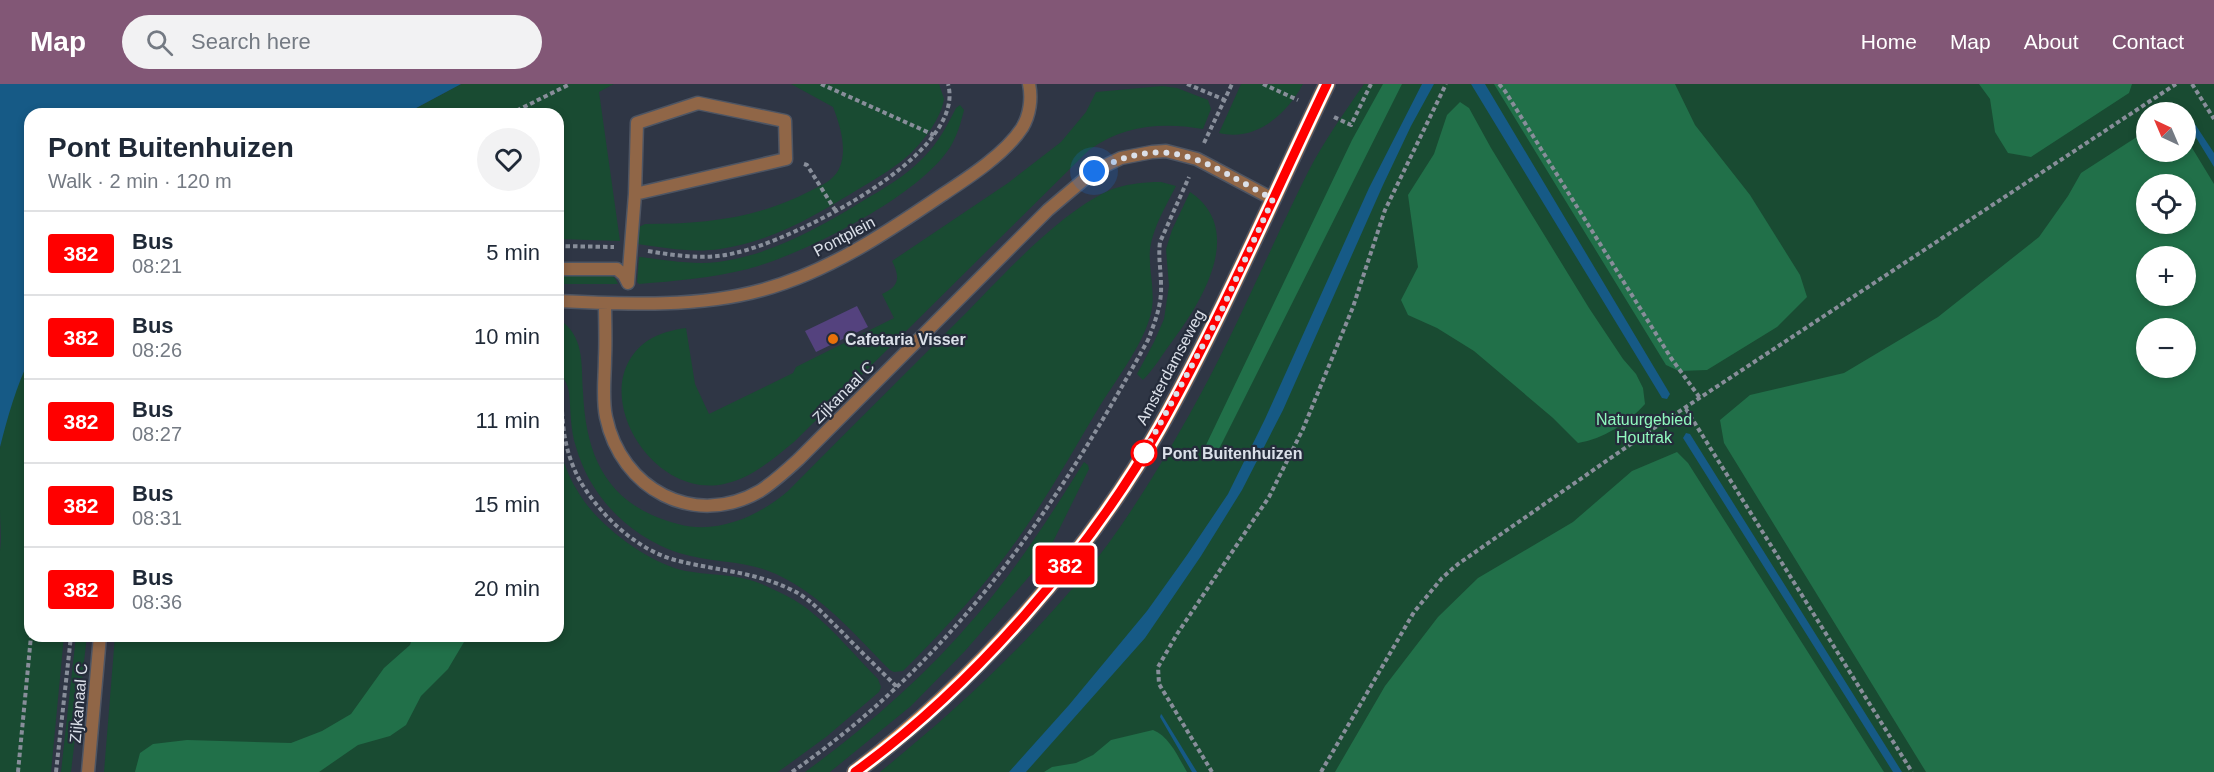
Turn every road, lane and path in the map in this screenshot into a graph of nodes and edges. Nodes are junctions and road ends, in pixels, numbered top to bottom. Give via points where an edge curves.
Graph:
1 (570, 84) edge
2 (820, 84) edge
3 (948, 84) edge
4 (1029, 84) edge
5 (1187, 84) edge
6 (1232, 84) edge
7 (1327, 84) edge
8 (1446, 84) edge
9 (1499, 84) edge
10 (2176, 84) edge
11 (2192, 84) edge
12 (1225, 100) junction
13 (522, 108) edge
14 (2214, 119) edge
15 (934, 135) junction
16 (786, 159) junction
17 (1197, 159) junction
18 (635, 194) junction
19 (1273, 199) junction
20 (836, 210) junction
21 (564, 246) edge
22 (630, 249) junction
23 (564, 269) edge
24 (564, 301) edge
25 (605, 303) junction
26 (1700, 398) junction
27 (1685, 408) junction
28 (564, 427) edge
29 (30, 642) edge
30 (69, 642) edge
31 (99, 642) edge
32 (897, 687) junction
33 (18, 772) edge
34 (56, 772) edge
35 (88, 772) edge
36 (792, 772) edge
37 (855, 772) edge
38 (1212, 772) edge
39 (1321, 772) edge
40 (1912, 772) edge

1 - 13 path
2 - 15 path
3 - 15 path via 950,104
4 - 25 street, Pontplein via 1031,104 1025,120 1005,147 892,229 835,261 761,291 692,301
5 - 12 path
6 - 12 path
7 - 19 main road, Amsterdamseweg
8 - 38 path via 1385,210 1353,307 1303,429 1269,497 1158,667 1159,684
9 - 26 path
10 - 26 path
11 - 14 path
12 - 17 path
15 - 20 path via 896,173
16 - 18 street
16 - 18 street via 784,121 698,103 637,123
16 - 20 path via 807,165
17 - 19 street, Zijkanaal C
17 - 25 street, Zijkanaal C via 1166,151 1152,152 1121,158 1094,171 1048,210 799,459 759,491 723,504 687,504 659,493 640,480 618,451 606,415
17 - 32 path via 1160,242 1159,310 1140,354 1050,505 1010,561 967,615
18 - 22 street
19 - 37 main road, Amsterdamseweg via 1219,316 1159,428 1096,524 996,645 934,706
20 - 22 path via 786,235 733,254 690,257
21 - 22 path
22 - 23 street via 628,283 617,269
24 - 25 street
26 - 27 path
27 - 39 path via 1442,578 1414,612
27 - 40 path
28 - 32 path via 579,478 597,505 622,530 673,559 749,573 796,592
29 - 33 path
30 - 34 path
31 - 35 street, Zijkanaal C
32 - 36 path

